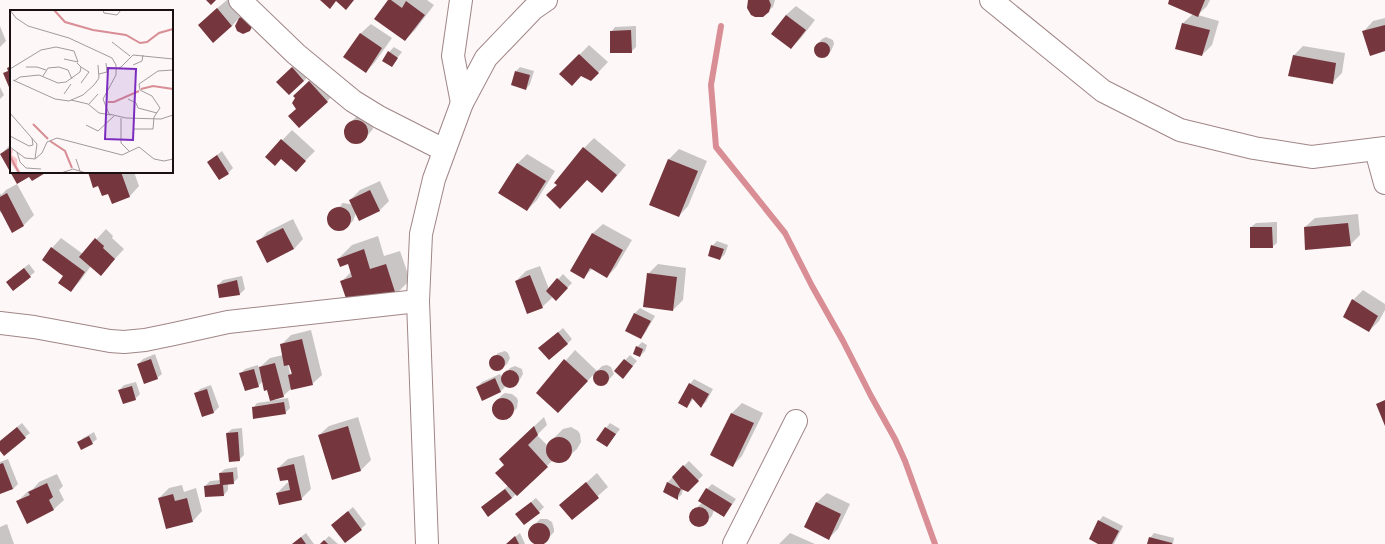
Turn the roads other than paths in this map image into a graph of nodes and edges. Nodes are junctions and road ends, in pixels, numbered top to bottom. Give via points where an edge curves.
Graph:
1 (240, 0) edge
2 (461, 0) edge
3 (546, 0) edge
4 (992, 0) edge
5 (462, 103) junction
6 (1381, 149) edge
7 (444, 150) junction
8 (1385, 183) edge
9 (418, 301) junction
10 (0, 323) edge
11 (796, 422) dead end
12 (427, 544) edge
13 (734, 544) edge

1 - 7 street via 296,54 353,101
2 - 5 street via 453,56
3 - 5 street via 533,9 486,58
4 - 6 street via 1103,91 1180,130 1254,148 1312,157
5 - 7 street
6 - 8 street
7 - 9 street via 421,234
9 - 10 street via 228,322 145,340 124,342
9 - 12 street
11 - 13 street

